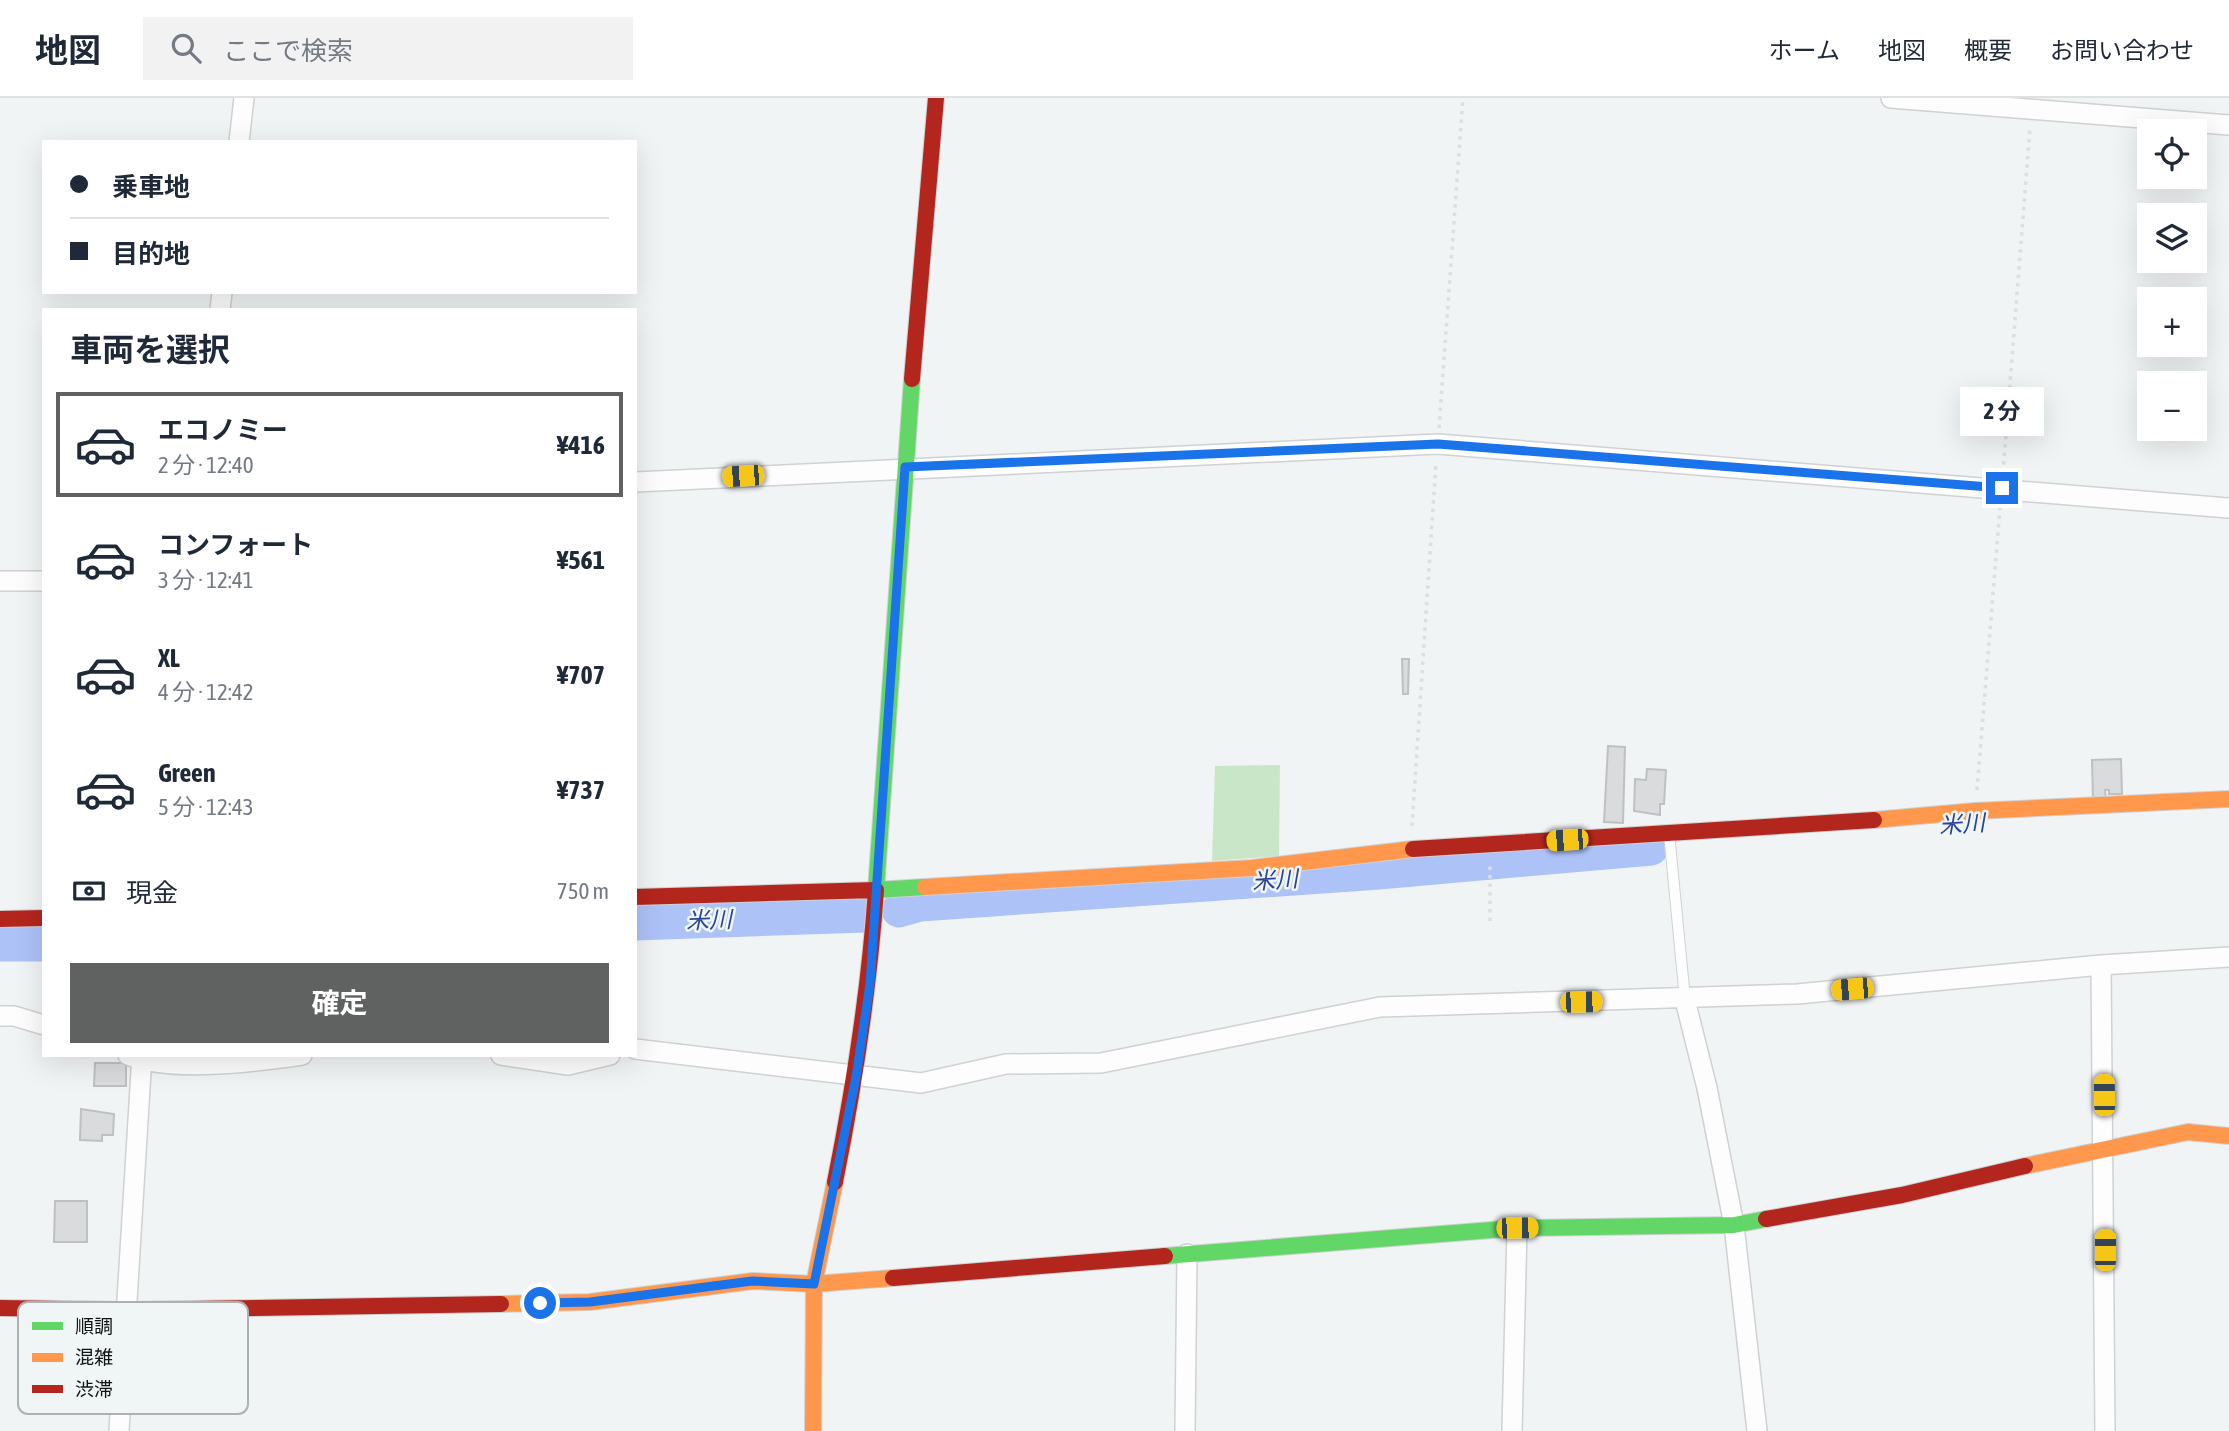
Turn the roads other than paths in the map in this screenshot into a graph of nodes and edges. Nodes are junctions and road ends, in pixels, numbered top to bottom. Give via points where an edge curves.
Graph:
1 (244, 98) edge
2 (936, 98) edge
3 (1891, 98) edge
4 (2229, 125) edge
5 (239, 140) edge
6 (905, 467) junction
7 (637, 482) edge
8 (2229, 508) edge
9 (0, 581) edge
10 (42, 581) edge
11 (2229, 799) edge
12 (1670, 833) junction
13 (876, 890) junction
14 (637, 897) edge
15 (42, 918) edge
16 (0, 919) edge
17 (2229, 957) edge
18 (2101, 965) junction
19 (1685, 1000) junction
20 (0, 1016) edge
21 (42, 1025) edge
22 (637, 1049) edge
23 (137, 1057) edge
24 (282, 1057) edge
25 (514, 1057) edge
26 (602, 1057) edge
27 (856, 1077) junction
28 (2229, 1136) edge
29 (2105, 1147) junction
30 (1734, 1225) junction
31 (1517, 1228) junction
32 (1187, 1254) junction
33 (814, 1284) junction
34 (126, 1302) edge
35 (0, 1308) edge
36 (18, 1308) edge
37 (248, 1308) edge
38 (813, 1431) edge
39 (1185, 1431) edge
40 (1512, 1431) edge
41 (1757, 1431) edge
42 (2105, 1431) edge

1 - 5 street
2 - 6 street
3 - 4 street
6 - 7 street
6 - 8 street via 1438,444
6 - 13 street
9 - 10 street
11 - 12 street
12 - 13 street via 1410,849 1252,868
12 - 19 lane
13 - 14 street
13 - 27 street via 870,984
15 - 16 street
17 - 18 street
18 - 19 street
18 - 29 street
19 - 27 street via 1380,1007 1101,1063 1006,1064 922,1083
19 - 30 street
20 - 21 street
22 - 27 street
23 - 24 street via 211,1064
23 - 34 street
25 - 26 street via 568,1065
27 - 33 street
28 - 29 street via 2188,1132
29 - 30 street via 1902,1195
29 - 42 street
30 - 31 street
30 - 41 street
31 - 32 street
31 - 40 street
32 - 33 street
32 - 39 street
33 - 37 street via 752,1281 590,1302
33 - 38 street
35 - 36 street

